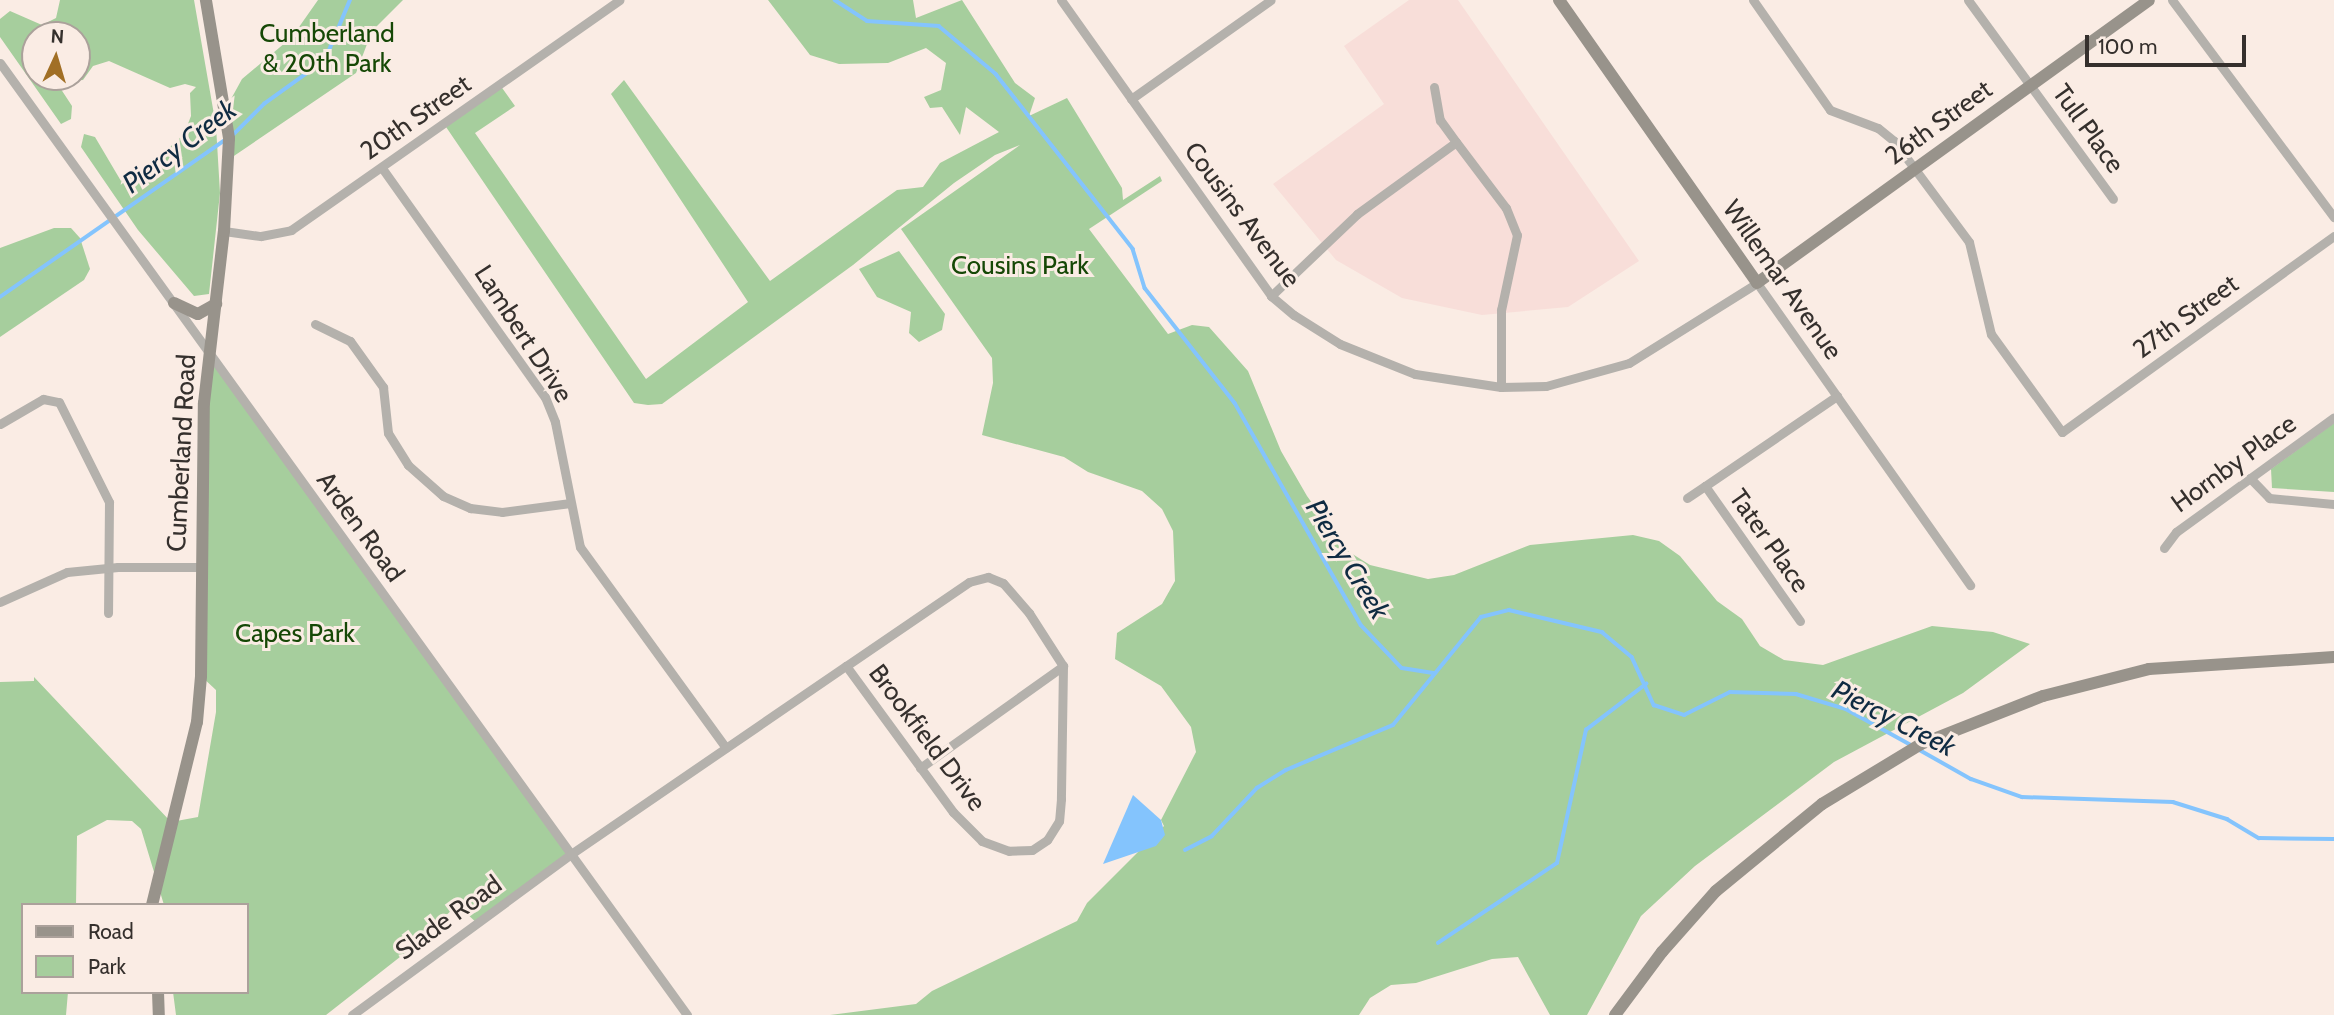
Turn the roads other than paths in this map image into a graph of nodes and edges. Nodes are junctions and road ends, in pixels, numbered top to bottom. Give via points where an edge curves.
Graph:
1 (206, 0) edge
2 (619, 0) edge
3 (1061, 0) edge
4 (1272, 0) edge
5 (1559, 0) edge
6 (1753, 0) edge
7 (1968, 0) edge
8 (2148, 0) edge
9 (2172, 0) edge
10 (0, 63) edge
11 (2030, 85) junction
12 (1434, 87) dead end
13 (1131, 99) junction
14 (1456, 142) junction
15 (382, 168) junction
16 (1916, 169) junction
17 (2113, 199) dead end
18 (2334, 217) edge
19 (224, 231) junction
20 (2334, 236) edge
21 (1756, 283) junction
22 (1271, 296) junction
23 (174, 303) junction
24 (216, 304) junction
25 (315, 324) dead end
26 (209, 352) junction
27 (1501, 387) junction
28 (1837, 396) junction
29 (2334, 417) edge
30 (0, 424) edge
31 (2249, 478) junction
32 (1705, 486) junction
33 (1687, 498) dead end
34 (570, 503) junction
35 (2334, 504) edge
36 (2164, 548) dead end
37 (108, 567) junction
38 (199, 567) junction
39 (1970, 585) dead end
40 (0, 602) edge
41 (108, 613) dead end
42 (1800, 621) dead end
43 (2334, 657) edge
44 (846, 666) junction
45 (1063, 666) junction
46 (726, 748) junction
47 (920, 768) junction
48 (571, 854) junction
49 (152, 903) edge
50 (158, 994) edge
51 (159, 1015) edge
52 (352, 1015) edge
53 (687, 1015) edge
54 (1615, 1015) edge

1 - 19 street, Cumberland Road via 229,138
2 - 15 street, 20th Street
3 - 13 street, Cousins Avenue
4 - 13 street
5 - 21 street, Willemar Avenue
6 - 16 street via 1829,110 1878,128
7 - 11 street, Tull Place
8 - 11 street, 26th Street
9 - 18 street
10 - 23 street, Arden Road
11 - 16 street, 26th Street
11 - 17 street, Tull Place
12 - 14 street via 1440,120
13 - 22 street, Cousins Avenue
14 - 22 street via 1357,214
14 - 27 street via 1506,208 1517,235 1501,310
15 - 19 street, 20th Street via 291,230 261,236
15 - 34 street, Lambert Drive via 544,397 555,422
16 - 20 street, 27th Street via 1969,242 1991,334 2062,432
16 - 21 street, 26th Street
19 - 24 street, Cumberland Road
21 - 27 street, Cousins Avenue via 1629,363 1546,386
21 - 28 street, Willemar Avenue
22 - 27 street, Cousins Avenue via 1340,344 1381,363 1446,382
23 - 24 street via 198,314
23 - 26 street, Arden Road
24 - 26 street, Cumberland Road
25 - 34 street via 350,341 383,387 388,433 408,465 443,496 470,508 502,512
26 - 38 street, Cumberland Road
26 - 48 street, Arden Road
28 - 32 street, Tater Place
28 - 39 street, Willemar Avenue
29 - 31 street, Hornby Place
30 - 37 street via 43,399 60,402 105,485
31 - 35 street via 2269,498
31 - 36 street, Hornby Place via 2176,532
32 - 33 street, Tater Place
32 - 42 street, Tater Place
34 - 46 street, Lambert Drive via 580,547
37 - 38 street
37 - 40 street via 53,576
37 - 41 street
38 - 49 street, Cumberland Road via 197,722
43 - 54 street via 2198,663 2137,672 2022,703 1921,744 1884,764 1772,842 1716,891
44 - 45 street, Brookfield Drive via 969,582 988,577 1003,583 1020,603
44 - 46 street, Brookfield Drive
44 - 47 street, Brookfield Drive
45 - 47 street
45 - 47 street, Brookfield Drive via 1059,821 1047,840 1032,850 1009,851 982,841
46 - 48 street, Brookfield Drive
48 - 52 street, Slade Road
48 - 53 street, Arden Road
50 - 51 street

